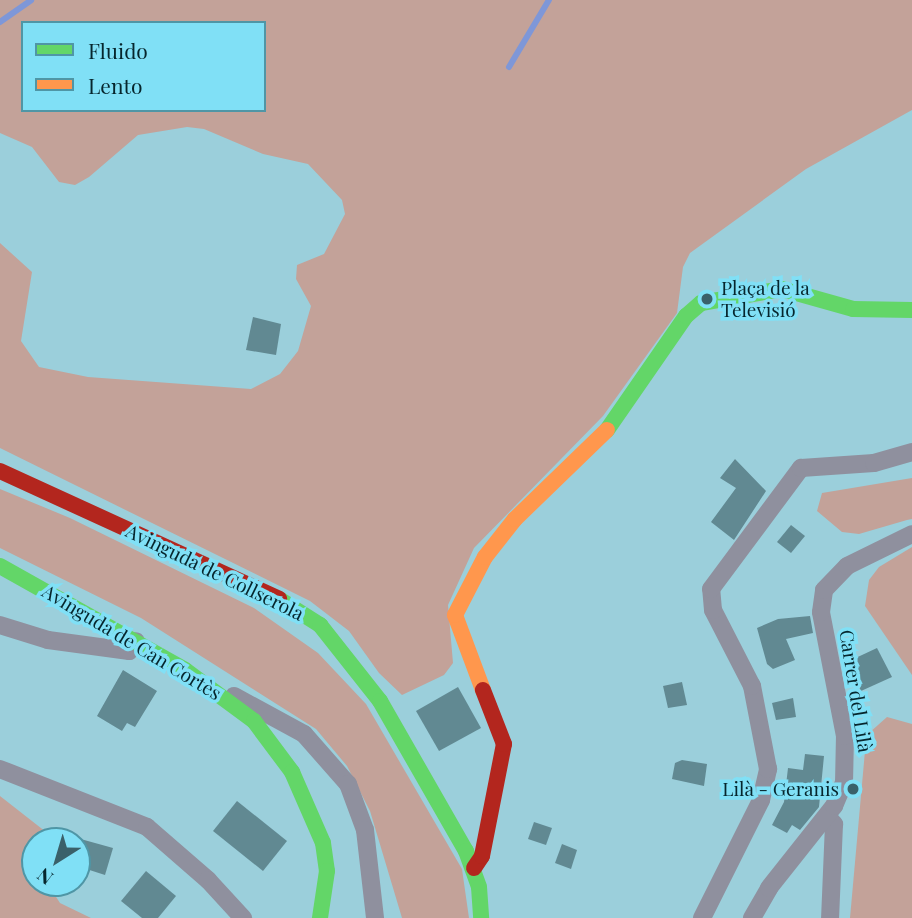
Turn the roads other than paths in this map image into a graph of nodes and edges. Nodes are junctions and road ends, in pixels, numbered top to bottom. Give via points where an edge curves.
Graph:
1 (912, 310) edge
2 (912, 452) edge
3 (0, 471) edge
4 (912, 534) edge
5 (0, 566) edge
6 (91, 616) junction
7 (0, 625) edge
8 (136, 641) junction
9 (71, 643) junction
10 (211, 687) junction
11 (0, 769) edge
12 (827, 816) junction
13 (474, 868) junction
14 (243, 918) edge
15 (320, 918) edge
16 (375, 918) edge
17 (481, 918) edge
18 (702, 918) edge
19 (752, 918) edge
20 (830, 918) edge

1 - 13 street via 853,309 782,289 701,303 686,316 612,425 515,519 485,557 455,615 504,744 482,856
2 - 18 street via 874,464 801,468 711,589 713,610 752,686 768,769 761,800
3 - 13 street, Avinguda de Collserola via 285,602 320,625 380,702
4 - 12 street, Carrer del Lilà via 847,566 824,590 821,612 847,761 840,794
5 - 6 street, Avinguda de Can Cortès
6 - 8 street, Avinguda de Can Cortès
6 - 9 street
7 - 9 street
8 - 9 street via 129,651
8 - 10 street, Avinguda de Can Cortès
10 - 15 street, Avinguda de Can Cortès via 262,732 312,810 327,872
10 - 16 street via 284,719 324,754 348,784 365,830
11 - 14 street via 147,827 208,880
12 - 19 street, Carrer del Lilà via 769,888
12 - 20 street via 834,824
13 - 17 street

